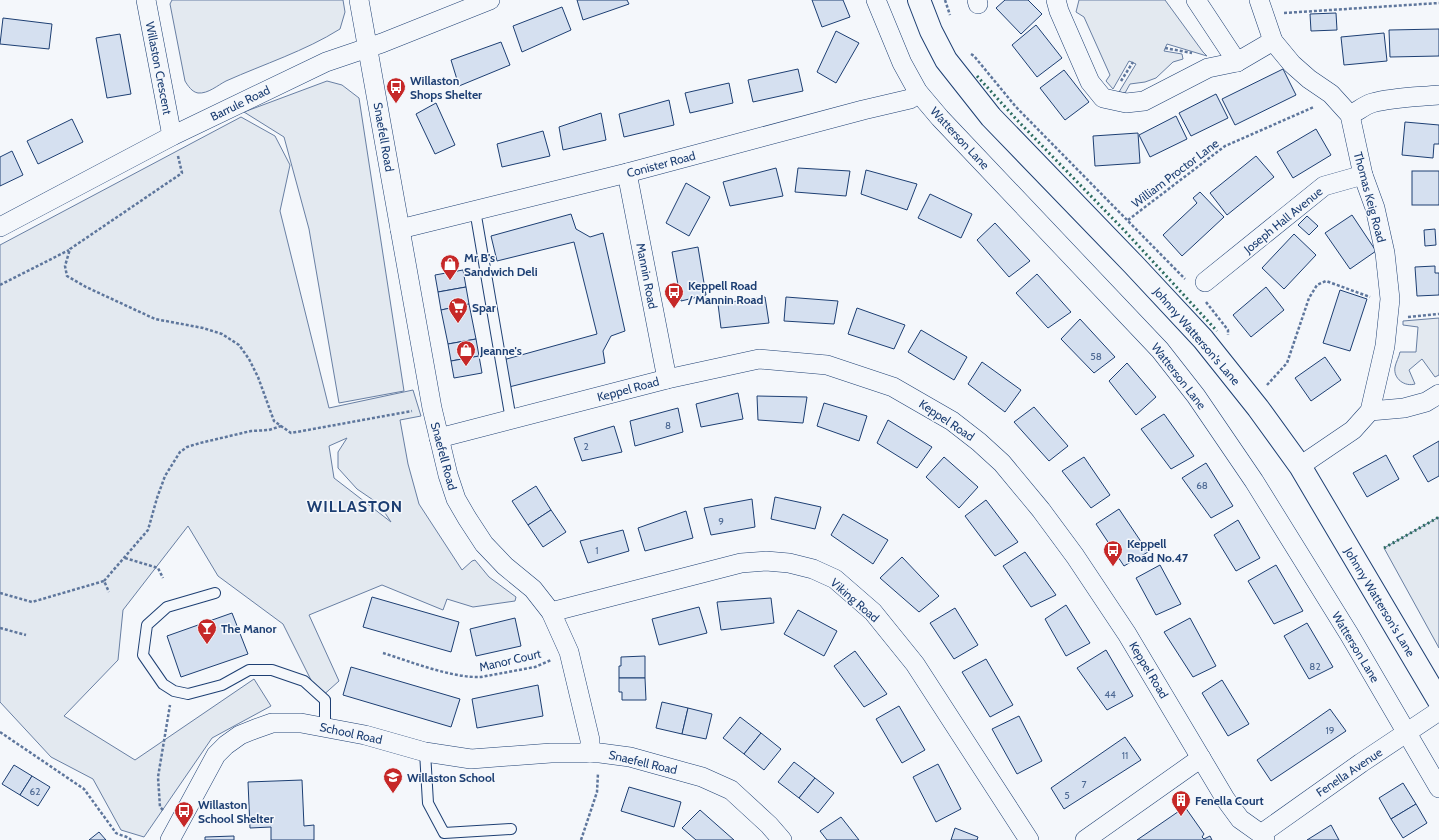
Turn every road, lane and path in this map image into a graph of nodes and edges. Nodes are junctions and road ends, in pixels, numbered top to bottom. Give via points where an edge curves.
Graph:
1 (146, 0) edge
2 (359, 0) edge
3 (490, 0) edge
4 (876, 0) edge
5 (919, 0) edge
6 (946, 0) edge
7 (1056, 0) edge
8 (1196, 0) edge
9 (1439, 3) edge
10 (1261, 7) edge
11 (951, 18) dead end
12 (1273, 41) junction
13 (368, 48) junction
14 (968, 53) dead end
15 (1237, 62) junction
16 (918, 92) junction
17 (1439, 95) edge
18 (1315, 106) dead end
19 (1350, 115) junction
20 (172, 136) junction
21 (627, 174) junction
22 (1363, 175) junction
23 (475, 210) junction
24 (1128, 220) junction
25 (0, 227) edge
26 (400, 228) junction
27 (70, 249) junction
28 (1197, 283) joint
29 (0, 285) edge
30 (1375, 299) dead end
31 (1205, 301) dead end
32 (1439, 314) edge
33 (1402, 317) dead end
34 (1228, 337) dead end
35 (666, 380) junction
36 (1262, 381) dead end
37 (1439, 394) edge
38 (432, 408) junction
39 (1370, 411) junction
40 (511, 420) junction
41 (281, 426) junction
42 (439, 438) junction
43 (1300, 466) junction
44 (125, 558) junction
45 (163, 578) dead end
46 (104, 581) junction
47 (109, 592) dead end
48 (0, 593) edge
49 (215, 593) dead end
50 (551, 612) junction
51 (0, 628) edge
52 (26, 635) dead end
53 (569, 652) junction
54 (383, 653) dead end
55 (174, 691) junction
56 (1439, 701) edge
57 (1439, 711) edge
58 (324, 727) junction
59 (0, 732) edge
60 (1406, 733) junction
61 (425, 752) junction
62 (595, 753) junction
63 (1201, 758) junction
64 (1439, 788) edge
65 (511, 829) dead end
66 (173, 834) edge
67 (444, 836) edge
68 (1263, 837) edge
69 (131, 840) edge
70 (581, 840) edge
71 (782, 840) edge
72 (1029, 840) edge
73 (1085, 840) edge

1 - 20 street, Willaston Crescent
2 - 13 street, Snaefell Road
3 - 13 street, Barrule Road
4 - 16 street, Watterson Lane via 902,63
5 - 43 highway, Johnny Watterson's Lane via 946,60 991,117 1203,339
6 - 11 path
7 - 15 street via 1090,82 1104,98 1126,103 1144,101 1208,68
8 - 15 street
9 - 10 path
10 - 12 street, Thomas Keig Road
12 - 15 street
12 - 19 street, Thomas Keig Road via 1292,64 1331,94
13 - 20 street, Barrule Road via 326,62
13 - 26 street, Snaefell Road
14 - 24 path via 974,56 1016,107
16 - 21 street, Conister Road via 910,99
16 - 60 street, Watterson Lane via 1160,350 1196,396 1254,480 1349,634
17 - 19 street via 1370,103
18 - 24 path, William Proctor Lane via 1225,146
19 - 22 street, Thomas Keig Road
20 - 25 street, Barrule Road
20 - 27 path via 182,173
21 - 23 street, Conister Road
21 - 35 street, Mannin Road
22 - 28 street, Joseph Hall Avenue via 1324,186 1232,268
22 - 39 street, Thomas Keig Road via 1375,208 1385,253 1390,299 1385,346
23 - 26 street, Conister Road
23 - 40 lane
24 - 28 path
26 - 38 street, Snaefell Road
27 - 29 path
27 - 41 path via 65,266 67,276 86,287 155,319 203,328 222,334 239,345 258,377 274,421
30 - 36 path via 1326,281 1317,284 1309,298 1287,363 1267,386
31 - 34 path, Johnny Watterson's Lane via 1228,330
32 - 33 path
35 - 40 street, Keppel Road
35 - 63 street, Keppel Road via 759,359 827,365 893,387 952,421 1002,463 1075,556 1127,634
37 - 39 street via 1426,402 1404,408
38 - 41 path via 291,433
38 - 42 street, Snaefell Road
39 - 43 street, Thomas Keig Road via 1353,430
40 - 42 street, Keppel Road
41 - 44 path via 200,443 180,452 165,476 148,530
42 - 50 street, Snaefell Road via 456,499 467,518 484,544 533,589
43 - 56 highway, Johnny Watterson's Lane
44 - 45 path via 158,568
44 - 46 path
46 - 47 path
46 - 48 path via 32,602
49 - 55 lane via 167,607 146,625 143,655 163,684
50 - 53 street, Snaefell Road
50 - 72 street, Viking Road via 741,563 789,563 813,569 834,579 873,612 915,664
51 - 52 path
53 - 54 path, Manor Court via 535,667 481,677 443,671
53 - 62 street, Snaefell Road
55 - 58 lane via 188,694 222,685 249,670 272,670 304,681 324,700
55 - 66 path via 169,706 158,777 160,807
57 - 60 street, Fenella Avenue
58 - 61 street, School Road via 365,735
58 - 66 street, School Road via 301,723 272,723 240,735 216,756
59 - 69 path via 84,789 116,833
60 - 64 street, Watterson Lane
60 - 68 street, Fenella Avenue via 1280,819
61 - 62 street, School Road via 471,759 551,753
61 - 67 lane via 428,802
62 - 70 path via 597,792
62 - 71 street, Snaefell Road via 630,757 702,777 731,790
63 - 68 street, Keppel Road via 1240,819
63 - 73 street
65 - 67 lane

